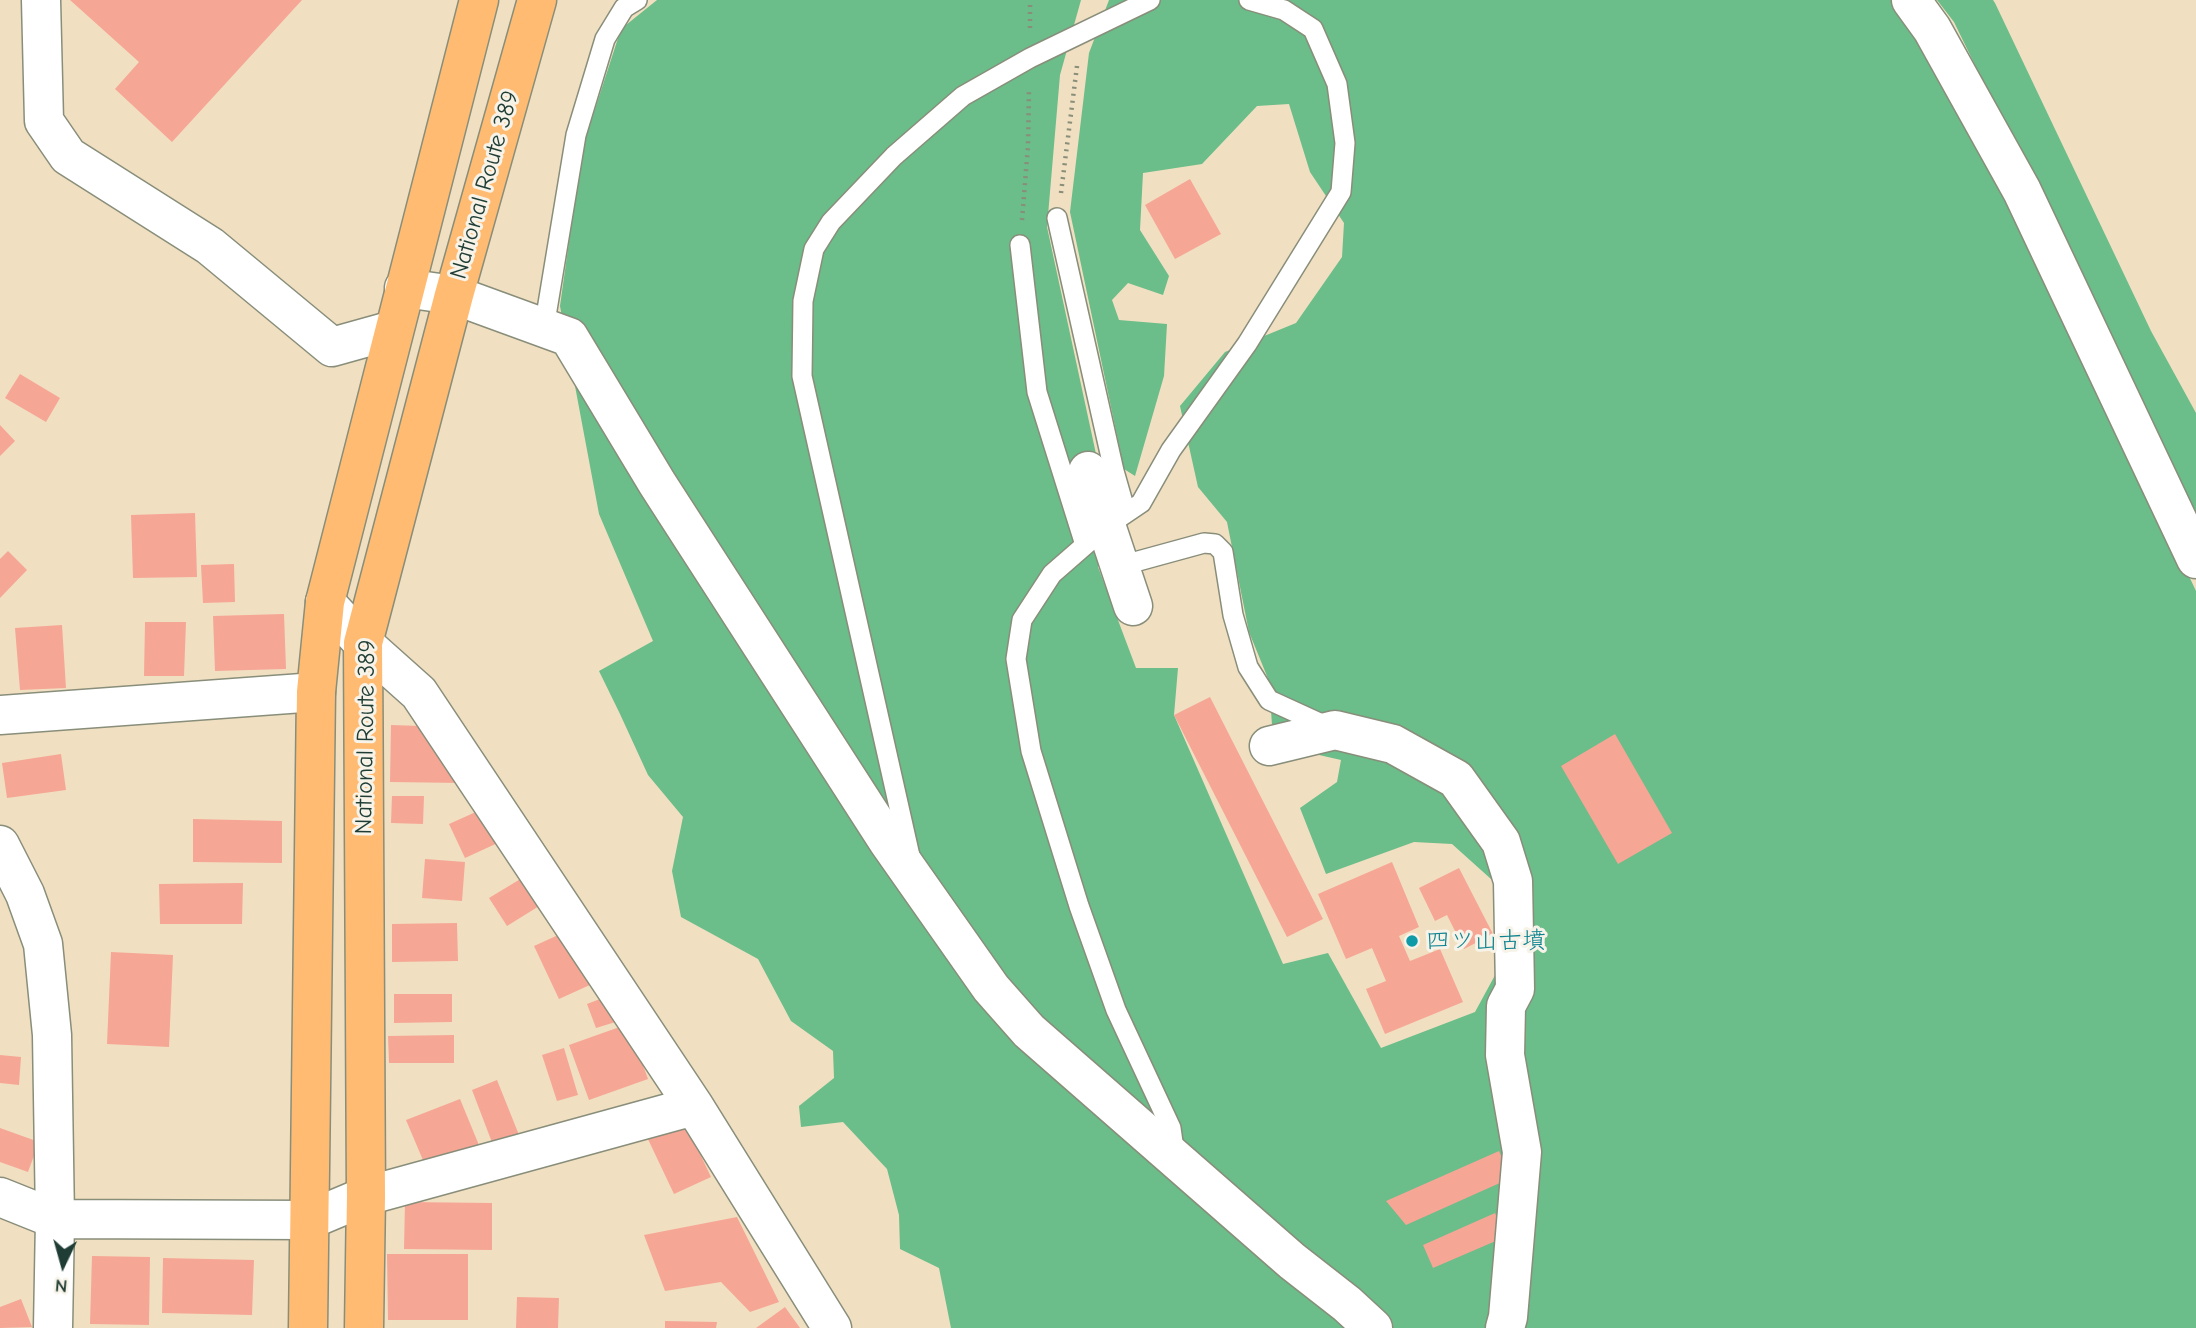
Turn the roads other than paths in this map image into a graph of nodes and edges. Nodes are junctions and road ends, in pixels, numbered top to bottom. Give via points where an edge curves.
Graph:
1 (41, 0) edge
2 (479, 0) edge
3 (537, 0) edge
4 (637, 0) edge
5 (1150, 0) edge
6 (1249, 0) edge
7 (1911, 0) edge
8 (1057, 218) road end
9 (1020, 245) road end
10 (404, 288) junction
11 (454, 295) junction
12 (544, 328) junction
13 (393, 330) junction
14 (1088, 471) dead end
15 (1106, 528) junction
16 (2196, 559) edge
17 (1120, 566) junction
18 (325, 602) junction
19 (1133, 606) dead end
20 (363, 643) junction
21 (316, 692) junction
22 (0, 715) edge
23 (1335, 730) junction
24 (1269, 746) dead end
25 (0, 845) edge
26 (916, 881) junction
27 (694, 1106) junction
28 (1175, 1157) junction
29 (366, 1196) junction
30 (0, 1197) edge
31 (55, 1219) junction
32 (309, 1220) junction
33 (53, 1328) edge
34 (308, 1328) edge
35 (364, 1328) edge
36 (832, 1328) edge
37 (1373, 1328) edge
38 (1505, 1328) edge

1 - 13 street via 44,121 68,156 210,246 332,347
2 - 10 highway, National Route 389
3 - 11 highway, National Route 389
4 - 12 lane via 624,8 605,39 576,135
5 - 26 lane via 963,96 894,156 831,222 814,249 803,301 802,376
6 - 15 lane via 1284,10 1313,29 1337,84 1345,143 1341,192 1247,344 1171,450 1142,503
7 - 16 street via 1932,29 2022,191
8 - 15 lane via 1114,471
9 - 15 lane via 1037,392
10 - 11 street
10 - 13 highway, National Route 389
11 - 12 street
11 - 20 highway, National Route 389
12 - 26 street via 569,337 657,483
13 - 18 highway, National Route 389
14 - 15 street
15 - 17 street
15 - 28 lane via 1052,574 1022,620 1016,659 1031,751 1079,906 1116,1010 1171,1128
17 - 19 street
17 - 23 lane via 1215,544 1223,552 1233,615 1248,667 1269,699
18 - 20 street
18 - 21 highway, National Route 389
20 - 27 street via 419,693
20 - 29 highway, National Route 389
21 - 22 street
21 - 32 highway, National Route 389
23 - 24 street
23 - 38 street via 1393,744 1456,779 1502,842 1513,881 1515,989 1506,1006 1505,1055 1522,1152
25 - 31 street via 43,944 52,1035
26 - 28 street via 991,988 1029,1031
27 - 29 street
27 - 36 street
28 - 37 street
29 - 32 street
29 - 35 highway, National Route 389
30 - 31 street
31 - 32 street
31 - 33 street
32 - 34 highway, National Route 389

